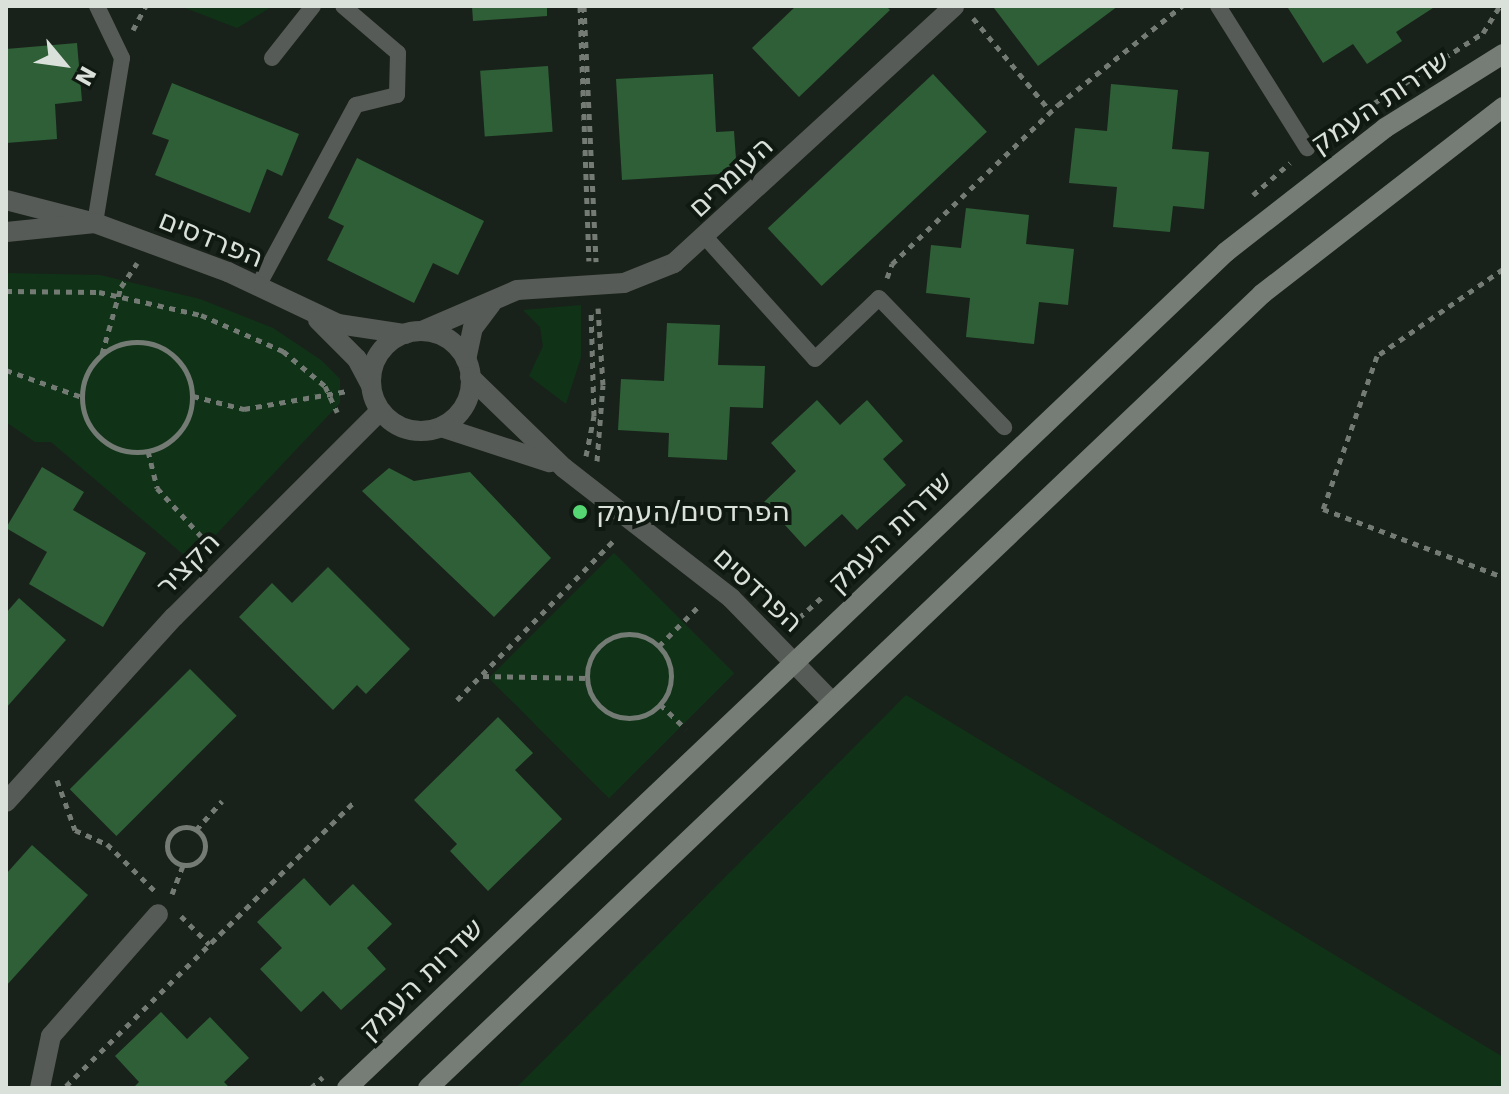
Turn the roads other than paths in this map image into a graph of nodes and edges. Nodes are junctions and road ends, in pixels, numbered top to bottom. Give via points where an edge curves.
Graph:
1 (97, 6) edge
2 (313, 6) edge
3 (343, 6) edge
4 (1218, 6) edge
5 (950, 10) edge
6 (1503, 54) edge
7 (272, 58) dead end
8 (1503, 107) edge
9 (1307, 148) dead end
10 (6, 200) edge
11 (95, 223) junction
12 (6, 232) edge
13 (707, 239) junction
14 (258, 286) junction
15 (500, 296) junction
16 (306, 310) junction
17 (414, 332) junction
18 (468, 368) junction
19 (371, 385) junction
20 (380, 411) junction
21 (441, 427) junction
22 (1004, 427) dead end
23 (580, 472) junction
24 (794, 662) junction
25 (832, 702) junction
26 (6, 802) edge
27 (167, 910) road end
28 (40, 1088) edge
29 (347, 1088) edge
30 (428, 1088) edge

1 - 11 lane via 122,58
2 - 7 lane
3 - 14 lane via 398,53 397,95 356,105
4 - 9 lane
5 - 13 street, העומרים
6 - 24 street, שדרות העמק via 1385,128 1226,252
8 - 25 street via 1262,294
10 - 11 street, הפרדסים
11 - 12 street, הפרדסים
11 - 14 street, הפרדסים
13 - 15 street, העומרים via 649,276
13 - 22 lane via 815,359 879,298
14 - 16 street, הפרדסים
15 - 17 street, העומרים
15 - 18 street via 473,328
16 - 17 street, הפרדסים via 364,331
16 - 19 street, הפרדסים via 357,359
17 - 18 street via 448,339
17 - 19 street via 379,354
18 - 21 street via 464,407
18 - 23 street, הפרדסים
19 - 20 street
20 - 21 street via 409,430
20 - 26 street, הקציר via 229,562
21 - 23 street, הפרדסים
23 - 24 street, הפרדסים via 717,587
24 - 25 street, הפרדסים
24 - 29 street, שדרות העמק
25 - 30 street
27 - 28 street via 51,1036

